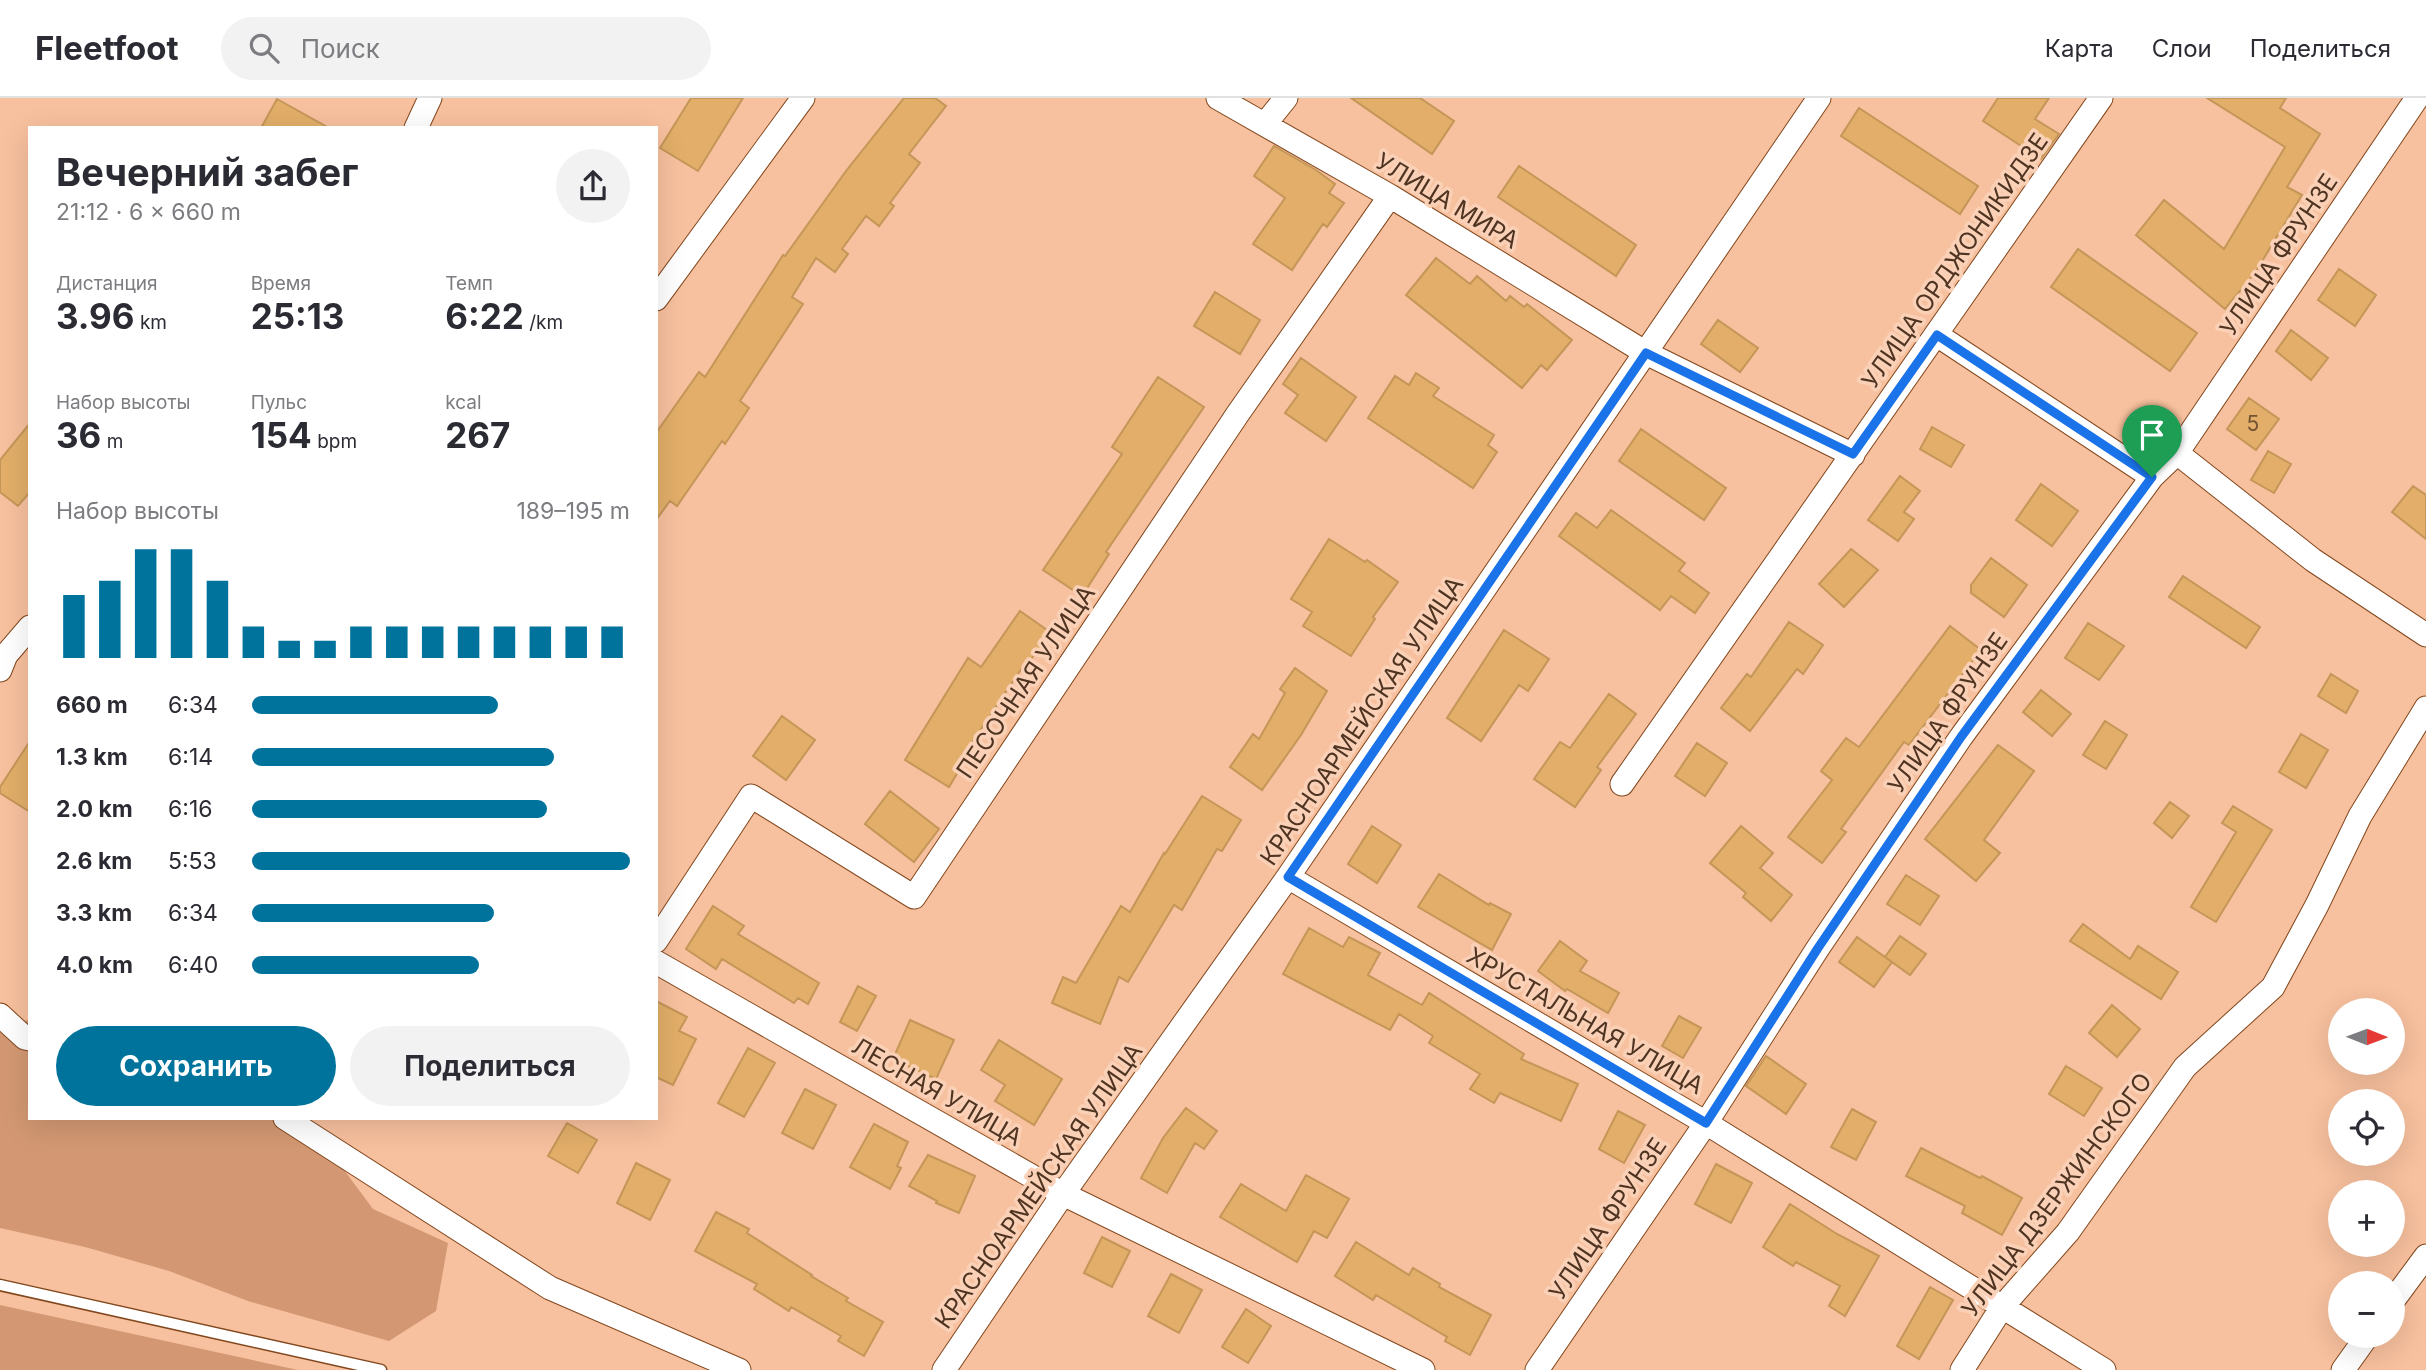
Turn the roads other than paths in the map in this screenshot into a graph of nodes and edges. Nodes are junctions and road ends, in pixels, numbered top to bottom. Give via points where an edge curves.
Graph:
1 (430, 98) edge
2 (803, 98) edge
3 (1218, 98) edge
4 (1286, 98) edge
5 (1819, 98) edge
6 (2101, 98) edge
7 (2417, 98) edge
8 (1265, 124) junction
9 (417, 126) edge
10 (1390, 196) junction
11 (658, 296) edge
12 (1937, 335) junction
13 (1646, 353) junction
14 (2177, 453) junction
15 (1853, 454) junction
16 (2152, 477) junction
17 (28, 629) edge
18 (2426, 635) edge
19 (2, 659) edge
20 (2426, 708) edge
21 (1622, 784) dead end
22 (1288, 877) junction
23 (658, 938) edge
24 (658, 963) edge
25 (0, 1015) edge
26 (28, 1039) edge
27 (288, 1120) edge
28 (1706, 1123) junction
29 (1063, 1194) junction
30 (2426, 1256) edge
31 (2405, 1284) edge
32 (0, 1285) edge
33 (2002, 1307) junction
34 (2359, 1348) edge
35 (381, 1370) edge
36 (739, 1370) edge
37 (944, 1370) edge
38 (1423, 1370) edge
39 (1537, 1370) edge
40 (1962, 1370) edge
41 (2104, 1370) edge
42 (2343, 1370) edge

1 - 9 street
2 - 11 street
3 - 8 street, УЛИЦА МИРА
4 - 8 street
5 - 13 street, КРАСНОАРМЕЙСКАЯ УЛИЦА
6 - 12 street, УЛИЦА ОРДЖОНИКИДЗЕ
7 - 14 street, УЛИЦА ФРУНЗЕ
8 - 10 street, УЛИЦА МИРА
10 - 13 street, УЛИЦА МИРА
10 - 23 street, ПЕСОЧНАЯ УЛИЦА via 1237,415 914,897 751,796
12 - 15 street, УЛИЦА ОРДЖОНИКИДЗЕ
12 - 16 street
13 - 15 street
13 - 22 street, КРАСНОАРМЕЙСКАЯ УЛИЦА
14 - 16 street, УЛИЦА ФРУНЗЕ
14 - 18 street via 2313,560
15 - 21 street, УЛИЦА ОРДЖОНИКИДЗЕ
16 - 28 street, УЛИЦА ФРУНЗЕ via 1961,737
17 - 19 street
20 - 33 street, УЛИЦА ДЗЕРЖИНСКОГО via 2360,816 2273,987 2185,1068 2068,1232
22 - 28 street, ХРУСТАЛЬНАЯ УЛИЦА
22 - 29 street, КРАСНОАРМЕЙСКАЯ УЛИЦА
24 - 29 street, ЛЕСНАЯ УЛИЦА
25 - 26 street
27 - 36 street via 550,1288
28 - 33 street, ХРУСТАЛЬНАЯ УЛИЦА
28 - 39 street, УЛИЦА ФРУНЗЕ
29 - 37 street, КРАСНОАРМЕЙСКАЯ УЛИЦА
29 - 38 street, ЛЕСНАЯ УЛИЦА
30 - 31 street
32 - 35 lane
33 - 40 street, УЛИЦА ДЗЕРЖИНСКОГО
33 - 41 street, ХРУСТАЛЬНАЯ УЛИЦА
34 - 42 street

